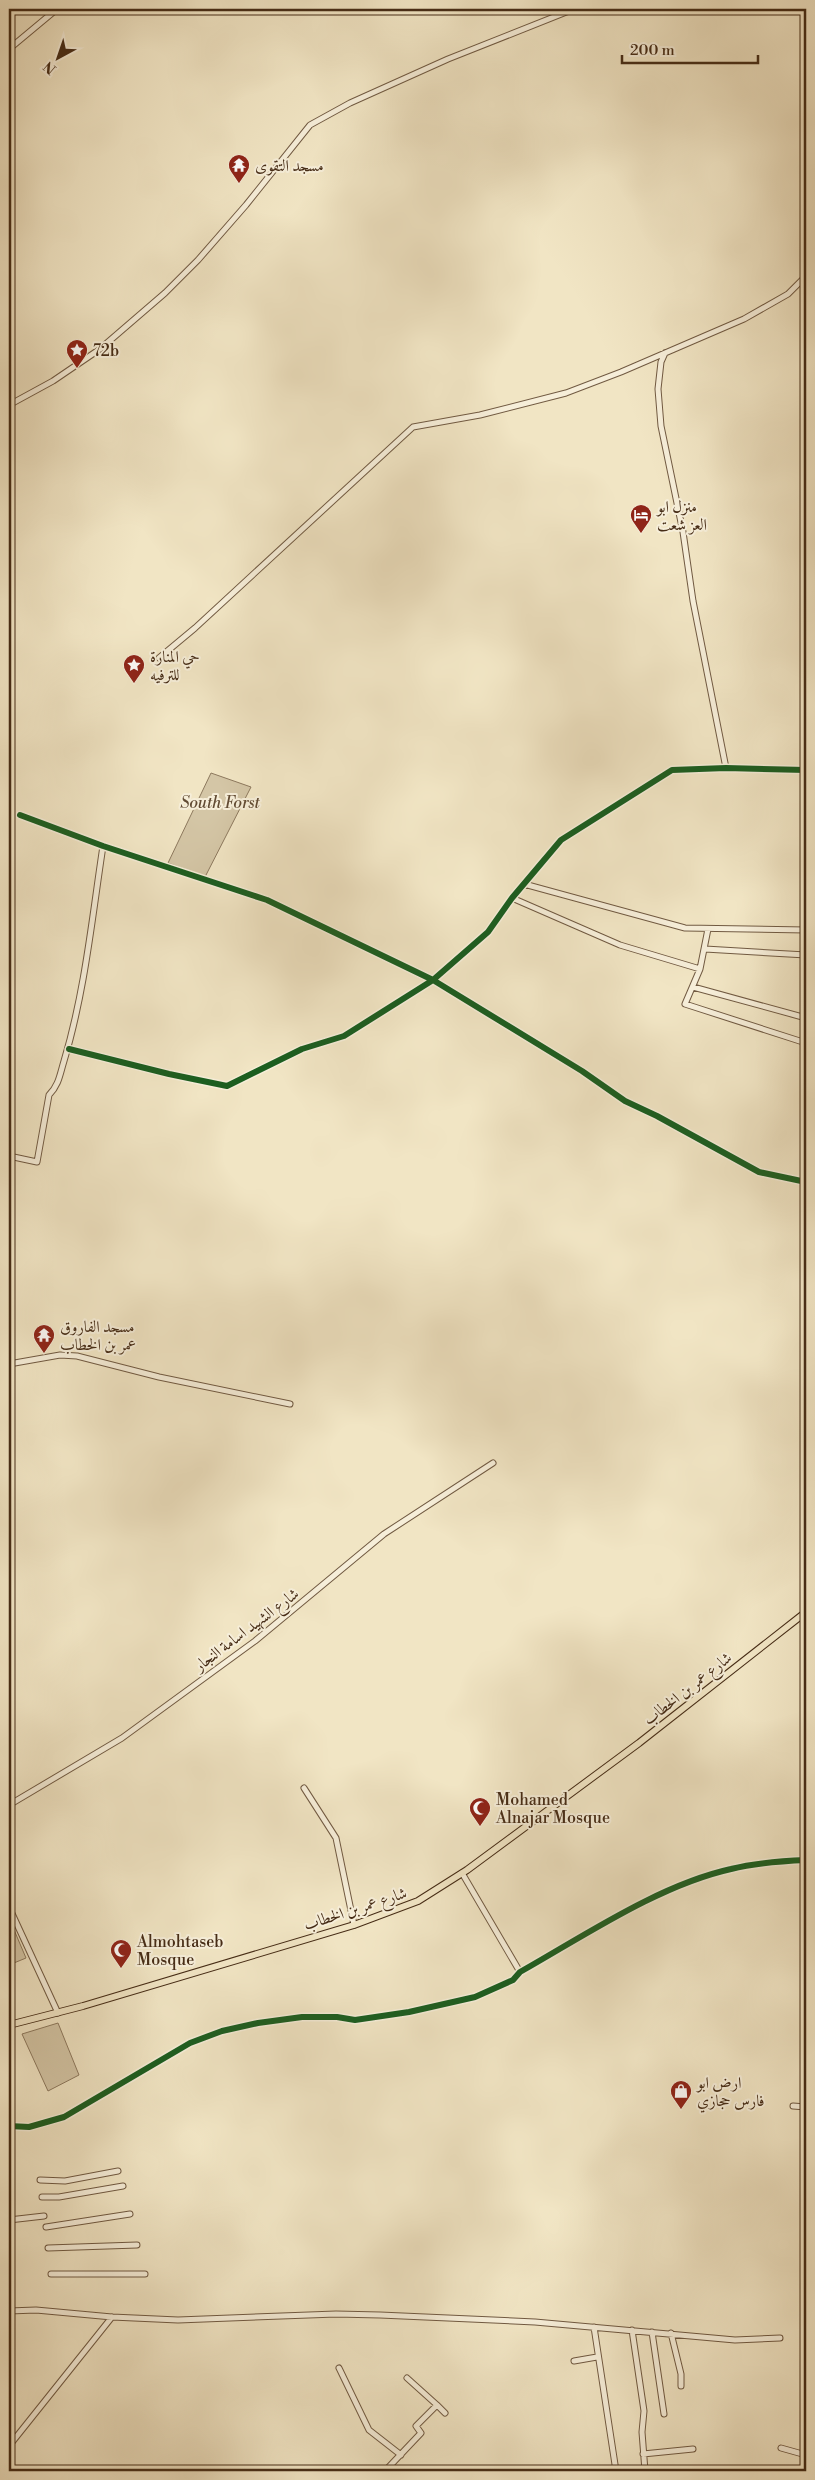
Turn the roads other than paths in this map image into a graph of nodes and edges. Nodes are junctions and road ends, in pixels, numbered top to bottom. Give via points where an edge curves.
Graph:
1 (57, 9) edge
2 (574, 9) edge
3 (9, 49) edge
4 (806, 276) edge
5 (666, 353) junction
6 (9, 405) edge
7 (159, 658) dead end
8 (726, 768) junction
9 (806, 770) edge
10 (20, 815) dead end
11 (103, 846) junction
12 (524, 884) junction
13 (512, 898) junction
14 (708, 929) junction
15 (806, 930) edge
16 (705, 949) junction
17 (806, 955) edge
18 (700, 969) junction
19 (433, 980) junction
20 (693, 987) junction
21 (806, 1018) edge
22 (806, 1043) edge
23 (69, 1048) junction
24 (9, 1156) edge
25 (806, 1182) edge
26 (9, 1364) edge
27 (290, 1404) dead end
28 (493, 1463) dead end
29 (806, 1612) edge
30 (304, 1788) dead end
31 (9, 1805) edge
32 (806, 1860) edge
33 (462, 1873) junction
34 (9, 1908) edge
35 (354, 1924) junction
36 (520, 1972) junction
37 (58, 2014) junction
38 (9, 2025) edge
39 (793, 2106) dead end
40 (806, 2107) edge
41 (9, 2126) edge
42 (118, 2171) dead end
43 (40, 2180) dead end
44 (123, 2186) dead end
45 (42, 2197) dead end
46 (130, 2214) dead end
47 (44, 2216) dead end
48 (9, 2220) edge
49 (46, 2227) dead end
50 (137, 2245) dead end
51 (48, 2248) dead end
52 (51, 2274) dead end
53 (145, 2274) dead end
54 (9, 2311) edge
55 (112, 2317) junction
56 (594, 2327) junction
57 (632, 2330) junction
58 (652, 2332) junction
59 (670, 2333) junction
60 (780, 2338) dead end
61 (597, 2358) junction
62 (574, 2361) dead end
63 (339, 2368) dead end
64 (407, 2378) dead end
65 (681, 2386) dead end
66 (437, 2405) junction
67 (445, 2412) dead end
68 (664, 2414) dead end
69 (9, 2446) edge
70 (781, 2448) dead end
71 (693, 2449) dead end
72 (643, 2454) junction
73 (401, 2455) junction
74 (806, 2455) edge
75 (385, 2471) edge
76 (616, 2471) edge
77 (645, 2471) edge

1 - 3 street
2 - 6 street via 448,59 310,124 240,212 165,293 100,349 53,381
4 - 5 street via 788,294 744,319
5 - 7 street via 566,393 480,415 412,427
5 - 8 street via 661,362 658,389 661,426
8 - 9 street
8 - 12 street via 672,770 561,840
10 - 11 street
11 - 19 street via 267,900
11 - 23 street via 88,955
12 - 13 street
12 - 14 street via 685,928
13 - 18 street via 620,945
13 - 19 street via 488,932
14 - 15 street
14 - 16 street
16 - 17 street
16 - 18 street
18 - 20 street
19 - 23 street via 344,1036 302,1049 227,1086
19 - 25 street via 625,1101 759,1172
20 - 21 street
20 - 22 street via 685,1004
23 - 24 street via 57,1087 50,1095 36,1162
26 - 27 street via 60,1354 77,1356 167,1379
28 - 31 street, شارع الشهيد اسامة النجار via 384,1534 255,1641 122,1738
29 - 33 main road, شارع عمر بن الخطاب via 638,1743
30 - 35 street via 336,1838
32 - 36 street via 731,1868 696,1880 621,1915
33 - 35 main road, شارع عمر بن الخطاب via 418,1902
33 - 36 street
34 - 37 street
35 - 37 main road, شارع عمر بن الخطاب
36 - 41 street via 513,1980 475,1997 408,2012 355,2020 302,2017 222,2031 190,2043 64,2117 29,2127
37 - 38 main road, شارع عمر بن الخطاب
39 - 40 street
42 - 43 street via 65,2181
44 - 45 street
46 - 49 street
47 - 48 street
50 - 51 street
52 - 53 street
54 - 55 street via 36,2310
55 - 56 street via 178,2320 336,2314
55 - 69 street
56 - 57 street
56 - 61 street
57 - 58 street
57 - 72 street via 644,2411
58 - 59 street
58 - 68 street
59 - 60 street via 735,2340
59 - 65 street
61 - 62 street
61 - 76 street
63 - 73 street via 369,2430
64 - 66 street
66 - 67 street
66 - 73 street via 416,2426 421,2433
70 - 74 street
71 - 72 street
72 - 77 street
73 - 75 street

